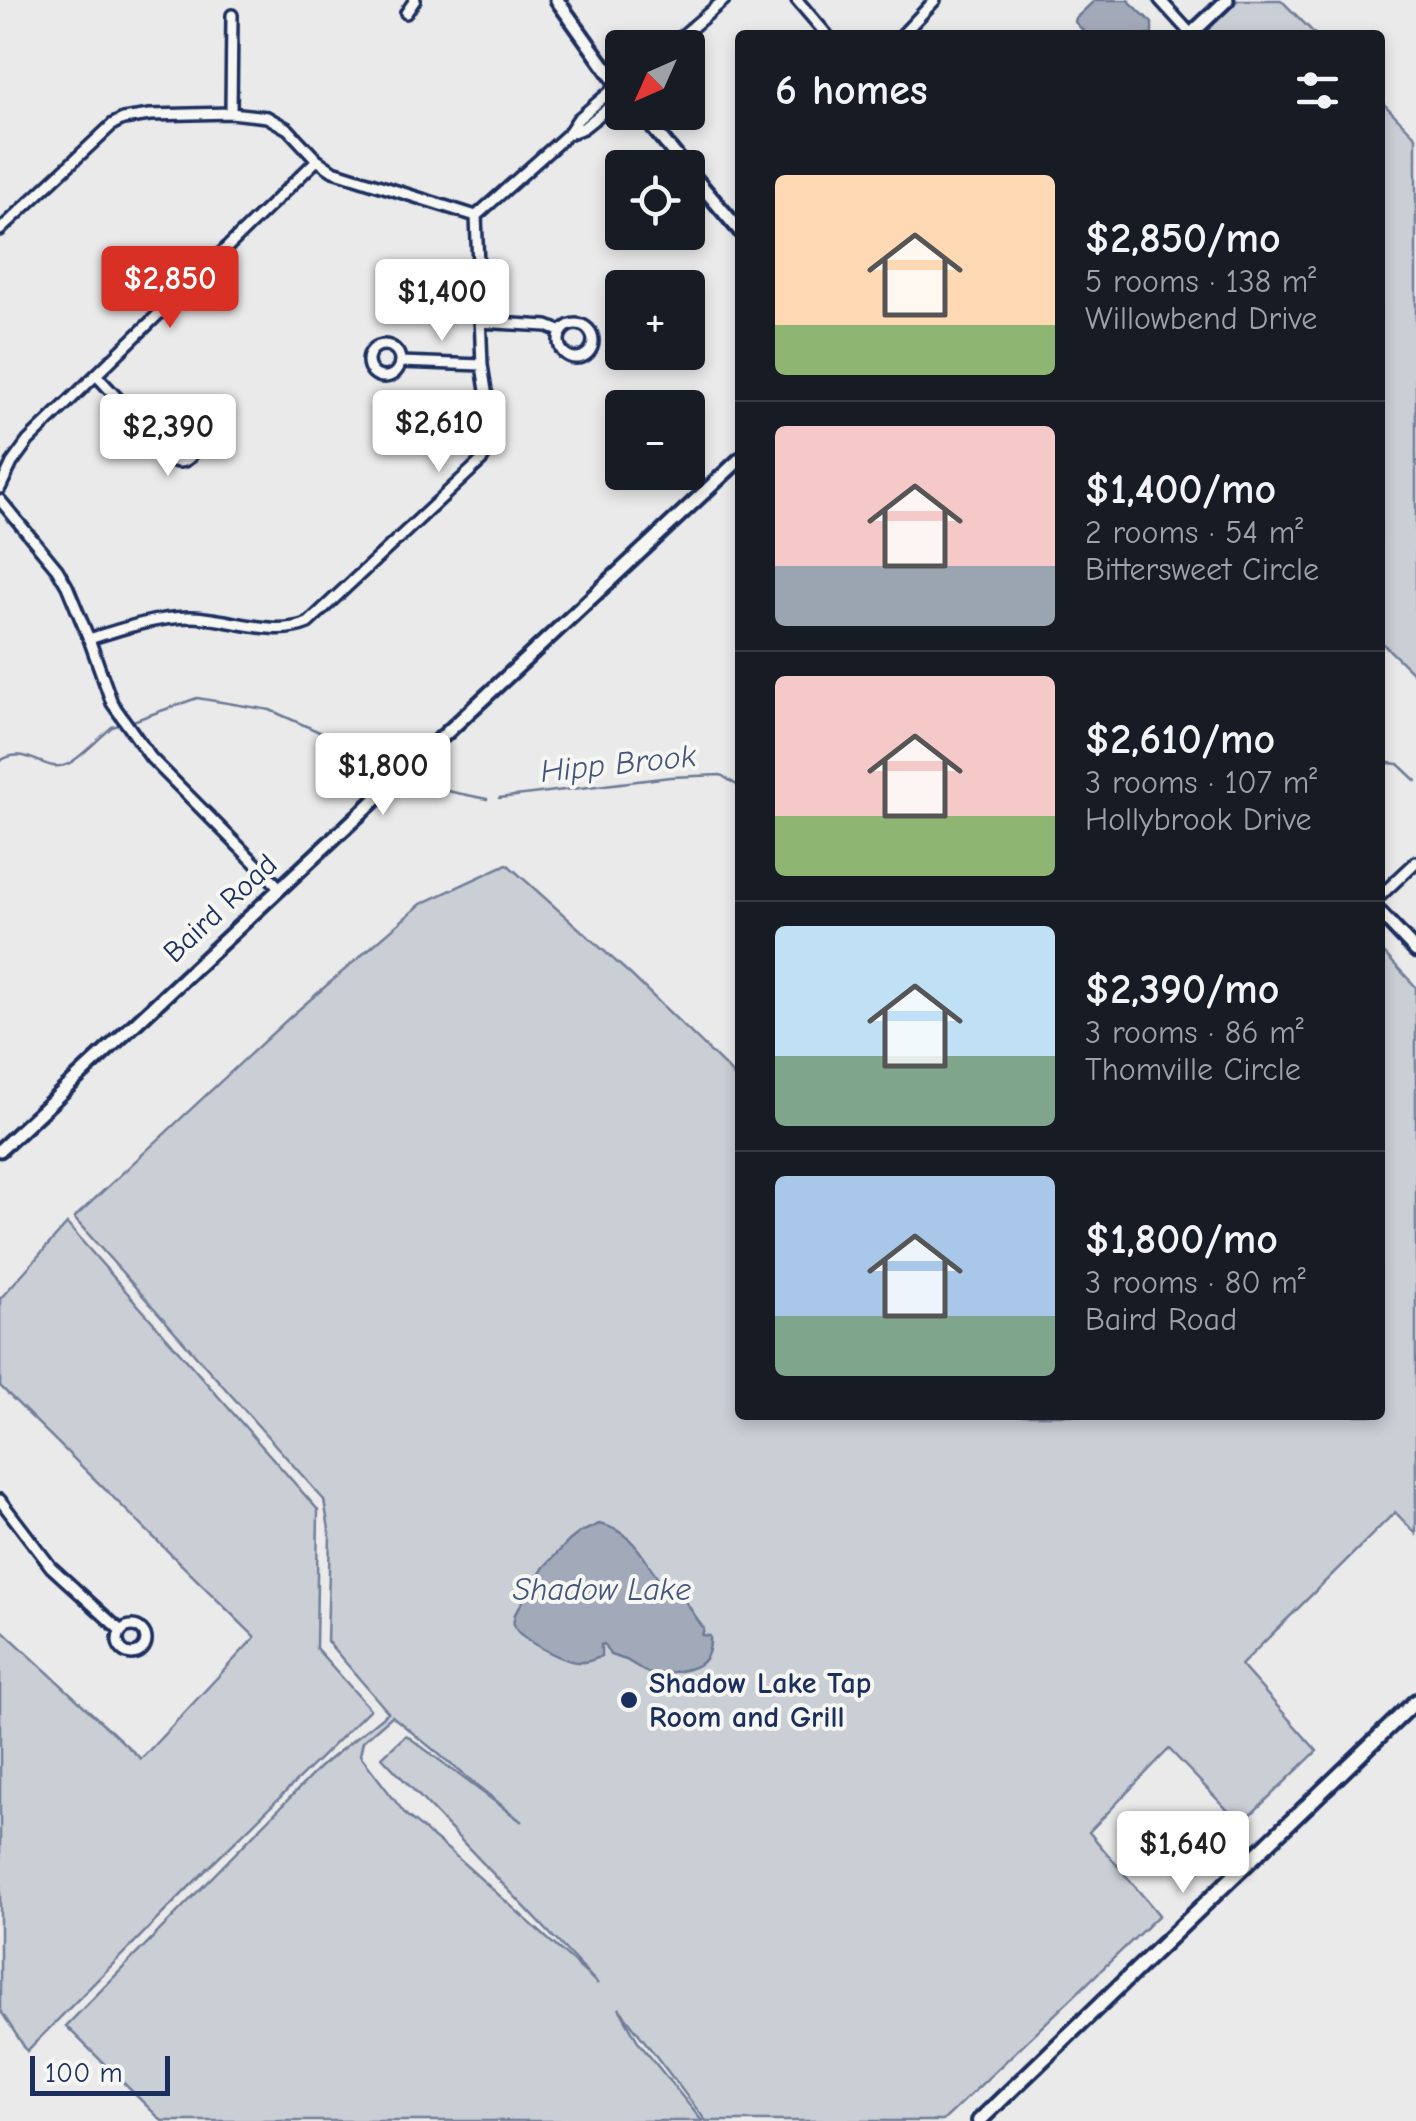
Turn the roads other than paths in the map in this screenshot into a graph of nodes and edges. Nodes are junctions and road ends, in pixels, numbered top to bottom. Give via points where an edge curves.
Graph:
1 (416, 0) edge
2 (558, 0) edge
3 (724, 0) edge
4 (797, 0) edge
5 (935, 0) edge
6 (1160, 0) edge
7 (1228, 0) edge
8 (406, 13) dead end
9 (232, 15) dead end
10 (689, 30) edge
11 (823, 30) edge
12 (907, 30) edge
13 (1187, 30) edge
14 (1196, 30) edge
15 (605, 66) edge
16 (605, 100) edge
17 (231, 113) junction
18 (655, 130) edge
19 (671, 150) edge
20 (317, 160) junction
21 (705, 191) edge
22 (476, 216) junction
23 (735, 225) edge
24 (0, 230) edge
25 (480, 322) junction
26 (562, 332) dead end
27 (400, 362) dead end
28 (482, 365) junction
29 (97, 376) junction
30 (164, 442) dead end
31 (735, 464) edge
32 (0, 488) edge
33 (0, 500) edge
34 (89, 639) junction
35 (1416, 862) edge
36 (278, 887) junction
37 (1385, 891) edge
38 (1385, 918) edge
39 (1416, 951) edge
40 (0, 1150) edge
41 (0, 1500) edge
42 (121, 1631) dead end
43 (1416, 1701) edge
44 (979, 2121) edge

1 - 8 street
2 - 15 street
3 - 10 street
4 - 11 street
5 - 12 street
6 - 13 street
7 - 14 street
9 - 17 street
16 - 22 street
17 - 20 street via 278,121
17 - 24 street via 123,119
18 - 19 street
20 - 22 street via 347,176
20 - 29 street
21 - 23 street
22 - 25 street
25 - 26 street
25 - 28 street
27 - 28 street
28 - 34 street via 491,423 487,453 308,624 278,629 185,617
29 - 30 street
29 - 32 street via 28,441
31 - 36 street, Baird Road
33 - 34 street via 68,586
34 - 36 street via 112,702 136,739
35 - 37 street
36 - 40 street, Baird Road
38 - 39 street
41 - 42 street via 51,1567
43 - 44 main road

